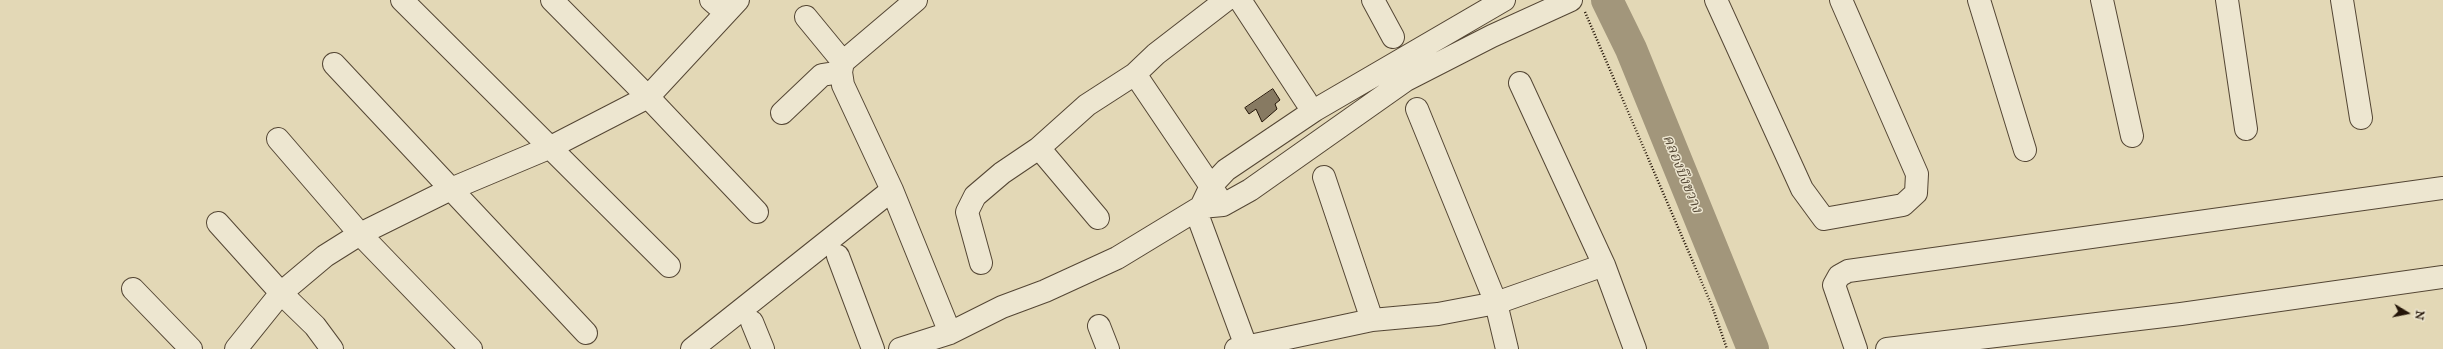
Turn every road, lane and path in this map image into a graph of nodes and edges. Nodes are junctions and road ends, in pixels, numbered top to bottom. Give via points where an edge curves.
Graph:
1 (402, 0) edge
2 (552, 0) edge
3 (916, 0) edge
4 (1226, 0) edge
5 (1240, 0) edge
6 (1373, 0) edge
7 (1716, 0) edge
8 (1841, 0) edge
9 (1979, 0) edge
10 (2102, 0) edge
11 (2227, 0) edge
12 (2342, 0) edge
13 (725, 4) edge
14 (1496, 4) edge
15 (1577, 4) edge
16 (806, 17) dead end
17 (1492, 36) junction
18 (1393, 37) dead end
19 (334, 64) dead end
20 (842, 67) junction
21 (1135, 74) junction
22 (1520, 83) dead end
23 (648, 97) junction
24 (1306, 109) junction
25 (1417, 109) dead end
26 (782, 113) dead end
27 (2361, 118) dead end
28 (2246, 129) dead end
29 (2132, 136) dead end
30 (278, 139) dead end
31 (1321, 142) junction
32 (550, 147) junction
33 (1039, 148) junction
34 (2025, 150) dead end
35 (1324, 177) dead end
36 (1211, 186) junction
37 (2443, 188) edge
38 (451, 190) junction
39 (892, 190) junction
40 (1223, 205) junction
41 (1199, 209) junction
42 (757, 212) dead end
43 (1098, 218) dead end
44 (218, 223) dead end
45 (360, 234) junction
46 (838, 256) dead end
47 (982, 263) dead end
48 (1604, 265) junction
49 (669, 266) dead end
50 (2443, 277) edge
51 (133, 289) dead end
52 (281, 293) junction
53 (1496, 303) junction
54 (1372, 320) junction
55 (752, 322) dead end
56 (1099, 326) dead end
57 (950, 332) junction
58 (586, 333) dead end
59 (1243, 348) edge
60 (191, 349) edge
61 (236, 349) edge
62 (332, 349) edge
63 (472, 349) edge
64 (692, 349) edge
65 (763, 349) edge
66 (873, 349) edge
67 (900, 349) edge
68 (1108, 349) edge
69 (1507, 349) edge
70 (1635, 349) edge
71 (1727, 349) edge
72 (1856, 349) edge
73 (1887, 349) edge

1 - 32 street
2 - 23 street
3 - 20 street
4 - 21 street via 1156,54
5 - 24 street
6 - 18 street
7 - 8 street via 1802,189 1824,219 1903,205 1916,193 1917,174
9 - 34 street
10 - 29 street
11 - 28 street
12 - 27 street
13 - 23 street
14 - 17 street
14 - 24 street via 1315,110
15 - 17 street
15 - 71 path via 1712,306
16 - 20 street
17 - 31 street via 1406,80
19 - 38 street
20 - 26 street via 822,75
20 - 39 street via 843,85
21 - 33 street via 1087,104
21 - 36 street
22 - 48 street
23 - 32 street
23 - 42 street
24 - 31 street
24 - 36 street via 1226,170
25 - 53 street
30 - 45 street
31 - 40 street
32 - 38 street
32 - 49 street
33 - 43 street
33 - 47 street via 975,196 967,212
35 - 54 street
36 - 40 street
36 - 41 street
37 - 72 street via 1848,271 1839,276 1834,285
38 - 45 street
38 - 58 street
39 - 57 street
39 - 64 street
40 - 41 street
41 - 57 street via 1117,258
41 - 59 street
44 - 52 street
45 - 52 street via 325,256
45 - 63 street
46 - 66 street
48 - 53 street
48 - 70 street
50 - 73 street via 2181,314
51 - 60 street
52 - 61 street
52 - 62 street via 315,326
53 - 54 street via 1438,314
53 - 69 street
54 - 59 street
55 - 65 street
56 - 68 street
57 - 67 street

